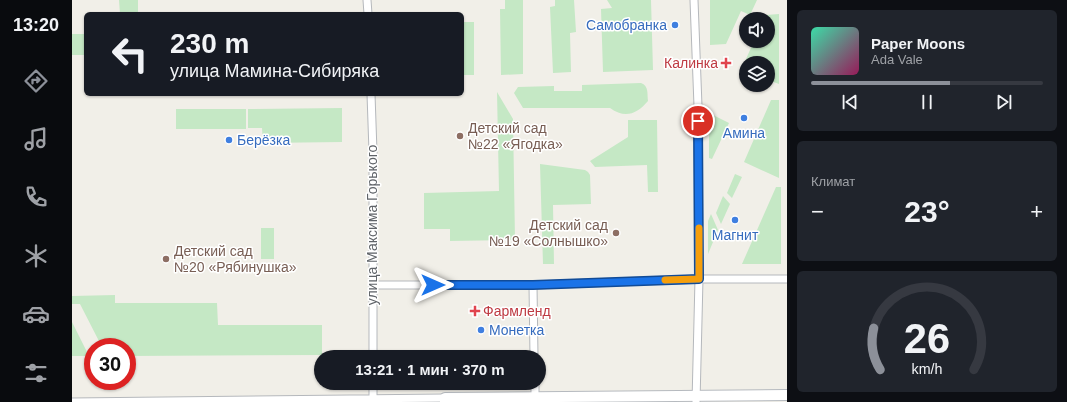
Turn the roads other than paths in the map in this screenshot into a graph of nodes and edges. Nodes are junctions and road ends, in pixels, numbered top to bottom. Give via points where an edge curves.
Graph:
1 (367, 0) edge
2 (694, 0) edge
3 (368, 12) edge
4 (370, 96) edge
5 (699, 279) junction
6 (787, 279) edge
7 (373, 285) junction
8 (533, 285) junction
9 (373, 350) edge
10 (534, 350) edge
11 (373, 390) edge
12 (787, 394) edge
13 (373, 399) junction
14 (696, 399) edge
15 (445, 400) edge
16 (535, 400) edge
17 (72, 402) edge

1 - 3 street
2 - 5 street via 698,106
4 - 7 street, улица Максима Горького via 373,152
5 - 6 street
5 - 8 street
5 - 14 street
7 - 8 street
7 - 9 street, улица Максима Горького
8 - 10 street
11 - 13 street
12 - 14 street
13 - 15 street
13 - 17 street
14 - 16 street
15 - 16 street

